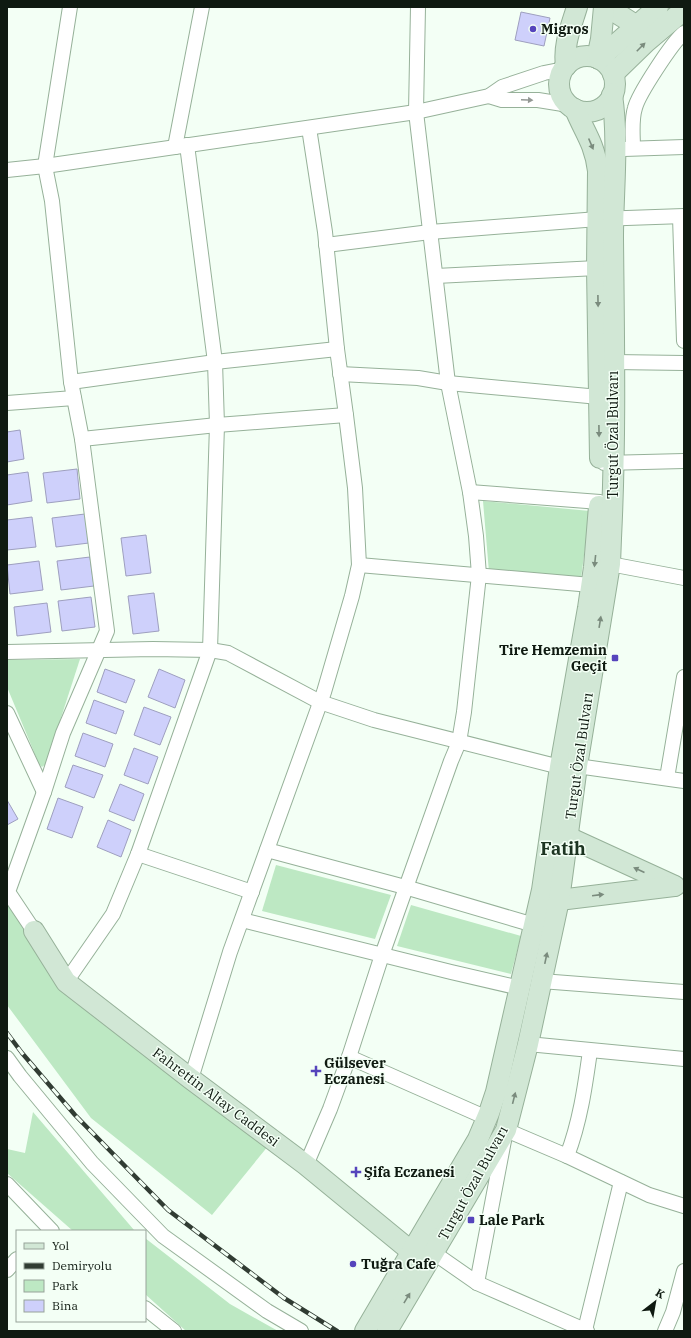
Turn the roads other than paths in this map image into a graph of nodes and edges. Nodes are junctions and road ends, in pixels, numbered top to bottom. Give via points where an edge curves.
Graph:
1 (70, 7) edge
2 (202, 7) edge
3 (418, 7) edge
4 (576, 7) edge
5 (606, 7) edge
6 (658, 7) edge
7 (684, 10) edge
8 (637, 26) junction
9 (684, 32) edge
10 (598, 58) junction
11 (564, 69) junction
12 (613, 74) junction
13 (612, 95) junction
14 (489, 96) junction
15 (572, 107) junction
16 (416, 112) junction
17 (309, 128) junction
18 (181, 146) junction
19 (684, 147) edge
20 (624, 149) junction
21 (45, 166) junction
22 (7, 170) edge
23 (682, 216) edge
24 (606, 219) junction
25 (430, 232) junction
26 (326, 245) junction
27 (597, 268) junction
28 (436, 276) junction
29 (684, 341) edge
30 (337, 349) junction
31 (215, 362) junction
32 (614, 362) junction
33 (684, 363) edge
34 (340, 374) junction
35 (71, 382) junction
36 (448, 383) junction
37 (599, 397) junction
38 (74, 398) junction
39 (7, 403) edge
40 (346, 415) junction
41 (217, 425) junction
42 (82, 439) junction
43 (684, 461) edge
44 (606, 463) junction
45 (470, 492) junction
46 (600, 502) junction
47 (610, 564) junction
48 (360, 565) junction
49 (479, 575) junction
50 (684, 578) edge
51 (592, 585) junction
52 (210, 650) junction
53 (97, 651) junction
54 (7, 652) edge
55 (684, 677) edge
56 (320, 702) junction
57 (7, 713) edge
58 (459, 742) junction
59 (568, 767) junction
60 (667, 778) junction
61 (684, 781) edge
62 (44, 792) junction
63 (568, 837) junction
64 (267, 850) junction
65 (138, 854) junction
66 (679, 886) edge
67 (405, 887) junction
68 (8, 892) edge
69 (252, 892) junction
70 (559, 900) junction
71 (242, 920) junction
72 (534, 925) junction
73 (34, 931) joint
74 (382, 955) junction
75 (541, 981) junction
76 (66, 982) junction
77 (520, 988) junction
78 (684, 992) edge
79 (528, 1044) junction
80 (590, 1051) junction
81 (349, 1057) junction
82 (7, 1058) edge
83 (684, 1059) edge
84 (191, 1079) junction
85 (487, 1118) junction
86 (506, 1130) junction
87 (567, 1156) junction
88 (306, 1165) junction
89 (621, 1182) junction
90 (7, 1184) edge
91 (684, 1206) edge
92 (48, 1230) edge
93 (412, 1252) junction
94 (434, 1253) junction
95 (16, 1260) edge
96 (7, 1270) edge
97 (684, 1271) edge
98 (477, 1283) junction
99 (146, 1309) edge
100 (586, 1330) edge
101 (174, 1331) edge
102 (301, 1331) edge
103 (365, 1331) edge
104 (387, 1331) edge
105 (666, 1331) edge

1 - 21 street
2 - 18 street
3 - 16 street
4 - 11 main road via 565,47
5 - 8 main road
5 - 10 main road
6 - 8 main road
12 -> 7 main road
8 - 10 main road
9 - 20 street via 674,43 638,100
10 - 11 main road via 577,57
10 - 12 main road
11 - 14 street via 502,87
11 - 15 main road via 559,79 561,93
12 - 13 main road
13 - 15 main road via 596,110 582,111
13 - 20 main road, Turgut Özal Bulvarı
14 -> 15 street via 502,100 538,100
14 - 16 street
15 -> 24 main road, Turgut Özal Bulvarı via 596,158
16 - 17 street
16 - 25 street
17 - 18 street
17 - 26 street
18 - 21 street
18 - 31 street
19 - 20 street
20 - 24 main road, Turgut Özal Bulvarı
21 - 22 street
21 - 35 street via 52,201
23 - 24 street
23 - 29 street
24 - 25 street
24 - 27 main road, Turgut Özal Bulvarı
24 - 32 main road, Turgut Özal Bulvarı
25 - 26 street
25 - 28 street
26 - 30 street
27 - 28 street
27 -> 37 main road, Turgut Özal Bulvarı
28 - 36 street
30 - 31 street
30 - 34 street
31 - 35 street
31 - 41 street
32 - 33 street
32 - 44 main road, Turgut Özal Bulvarı
34 - 36 street via 418,378
34 - 40 street
35 - 38 street
36 - 37 street
36 - 45 street
37 -> 44 main road, Turgut Özal Bulvarı
38 - 39 street
38 - 42 street
40 - 41 street
40 - 48 street via 355,488
41 - 42 street
41 - 52 street
42 - 53 street via 107,631
43 - 44 street
44 - 46 main road, Turgut Özal Bulvarı
44 - 47 main road, Turgut Özal Bulvarı via 613,510
45 - 46 street
45 - 49 street
46 -> 51 main road, Turgut Özal Bulvarı
47 - 50 street
59 -> 47 main road, Turgut Özal Bulvarı
48 - 49 street
48 - 56 street
49 - 51 street
49 - 58 street
51 - 59 main road, Turgut Özal Bulvarı
52 - 53 street
52 - 56 street via 228,653
52 - 65 street
53 - 54 street
53 - 62 street via 63,733
55 - 60 street
56 - 58 street via 374,720
56 - 64 street
57 - 62 street
58 - 59 street
58 - 67 street
59 - 60 street
59 - 63 main road, Turgut Özal Bulvarı
59 - 72 main road, Turgut Özal Bulvarı
60 - 61 street
62 - 68 street
66 -> 63 main road
63 - 70 main road, Turgut Özal Bulvarı
64 - 67 street
64 - 69 street
65 - 69 street
65 - 76 street via 113,914
70 -> 66 main road
67 - 72 street
67 - 74 street
68 - 73 street
69 - 71 street
75 -> 70 main road, Turgut Özal Bulvarı
71 - 74 street
71 - 84 street
72 - 77 main road, Turgut Özal Bulvarı
73 - 76 main road, Fahrettin Altay Caddesi
74 - 77 street
74 - 81 street
75 - 78 street
75 - 79 main road, Turgut Özal Bulvarı
76 - 84 main road, Fahrettin Altay Caddesi
77 - 85 main road, Turgut Özal Bulvarı via 496,1092
79 - 80 street
86 -> 79 main road, Turgut Özal Bulvarı
80 - 83 street
80 - 87 street via 579,1118
81 - 85 street
81 - 88 street
82 - 102 street via 92,1163 163,1236 267,1311
84 - 88 main road, Fahrettin Altay Caddesi
85 - 93 main road, Turgut Özal Bulvarı via 478,1139
86 - 87 street
86 - 94 main road, Turgut Özal Bulvarı
86 - 98 street
87 - 89 street
88 - 93 main road, Fahrettin Altay Caddesi
89 - 91 street via 649,1195
89 - 100 street
90 - 92 street
93 - 103 main road, Turgut Özal Bulvarı
94 - 98 street
104 -> 94 main road, Turgut Özal Bulvarı
95 - 96 street
97 - 105 street
98 - 100 street
99 - 101 street

